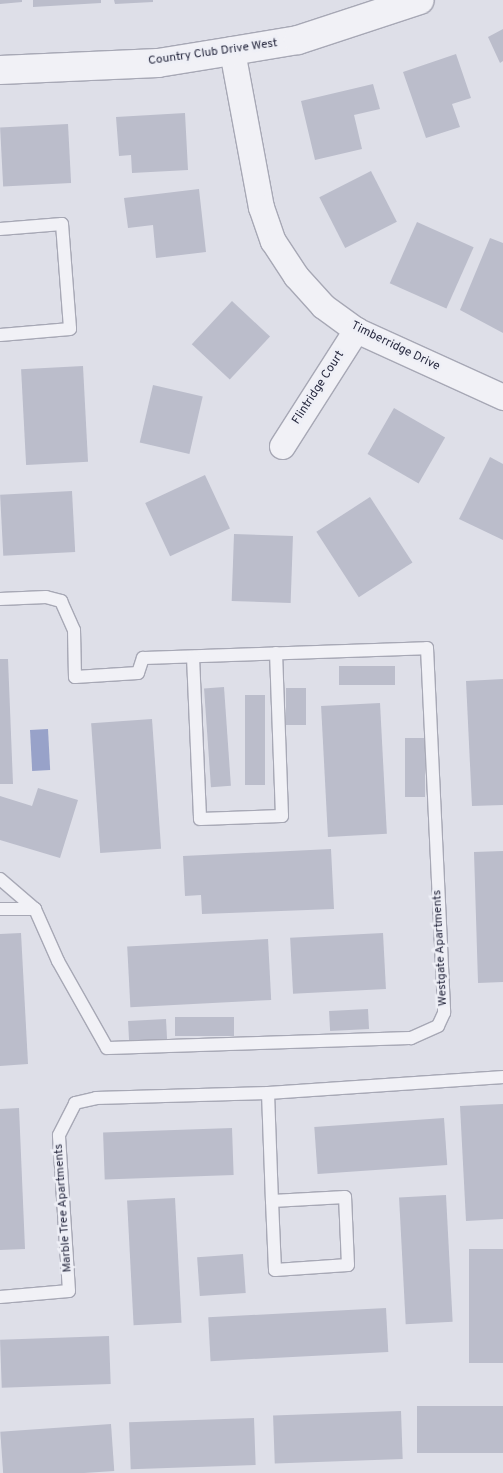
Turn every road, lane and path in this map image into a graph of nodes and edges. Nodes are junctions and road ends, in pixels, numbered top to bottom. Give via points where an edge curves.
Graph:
1 (420, 0) edge
2 (232, 51) junction
3 (0, 70) edge
4 (0, 229) edge
5 (356, 330) junction
6 (0, 334) edge
7 (503, 397) edge
8 (282, 446) dead end
9 (0, 598) edge
10 (276, 653) junction
11 (193, 656) junction
12 (0, 879) edge
13 (0, 909) edge
14 (35, 909) junction
15 (503, 1078) edge
16 (268, 1093) junction
17 (272, 1201) junction
18 (0, 1297) edge

1 - 2 street, Country Club Drive West via 298,40
2 - 3 street, Country Club Drive West via 158,63
2 - 5 street, Timberridge Drive via 254,180 273,241 323,306
4 - 6 lane via 62,224 70,329
5 - 7 street, Timberridge Drive
5 - 8 street, Flintridge Court
9 - 11 lane, Westgate Apartments via 46,597 61,601 74,630 75,677 138,674 143,658
10 - 11 lane, Westgate Apartments
10 - 11 lane via 282,816 200,819
10 - 14 lane, Westgate Apartments via 427,648 444,1012 438,1026 411,1038 107,1048
12 - 14 lane, Westgate Apartments
13 - 14 lane
15 - 16 lane, Marble Tree Apartments
16 - 17 lane
16 - 18 lane, Marble Tree Apartments via 96,1098 74,1103 59,1136 69,1291
17 - 17 lane via 275,1270 348,1265 344,1197

